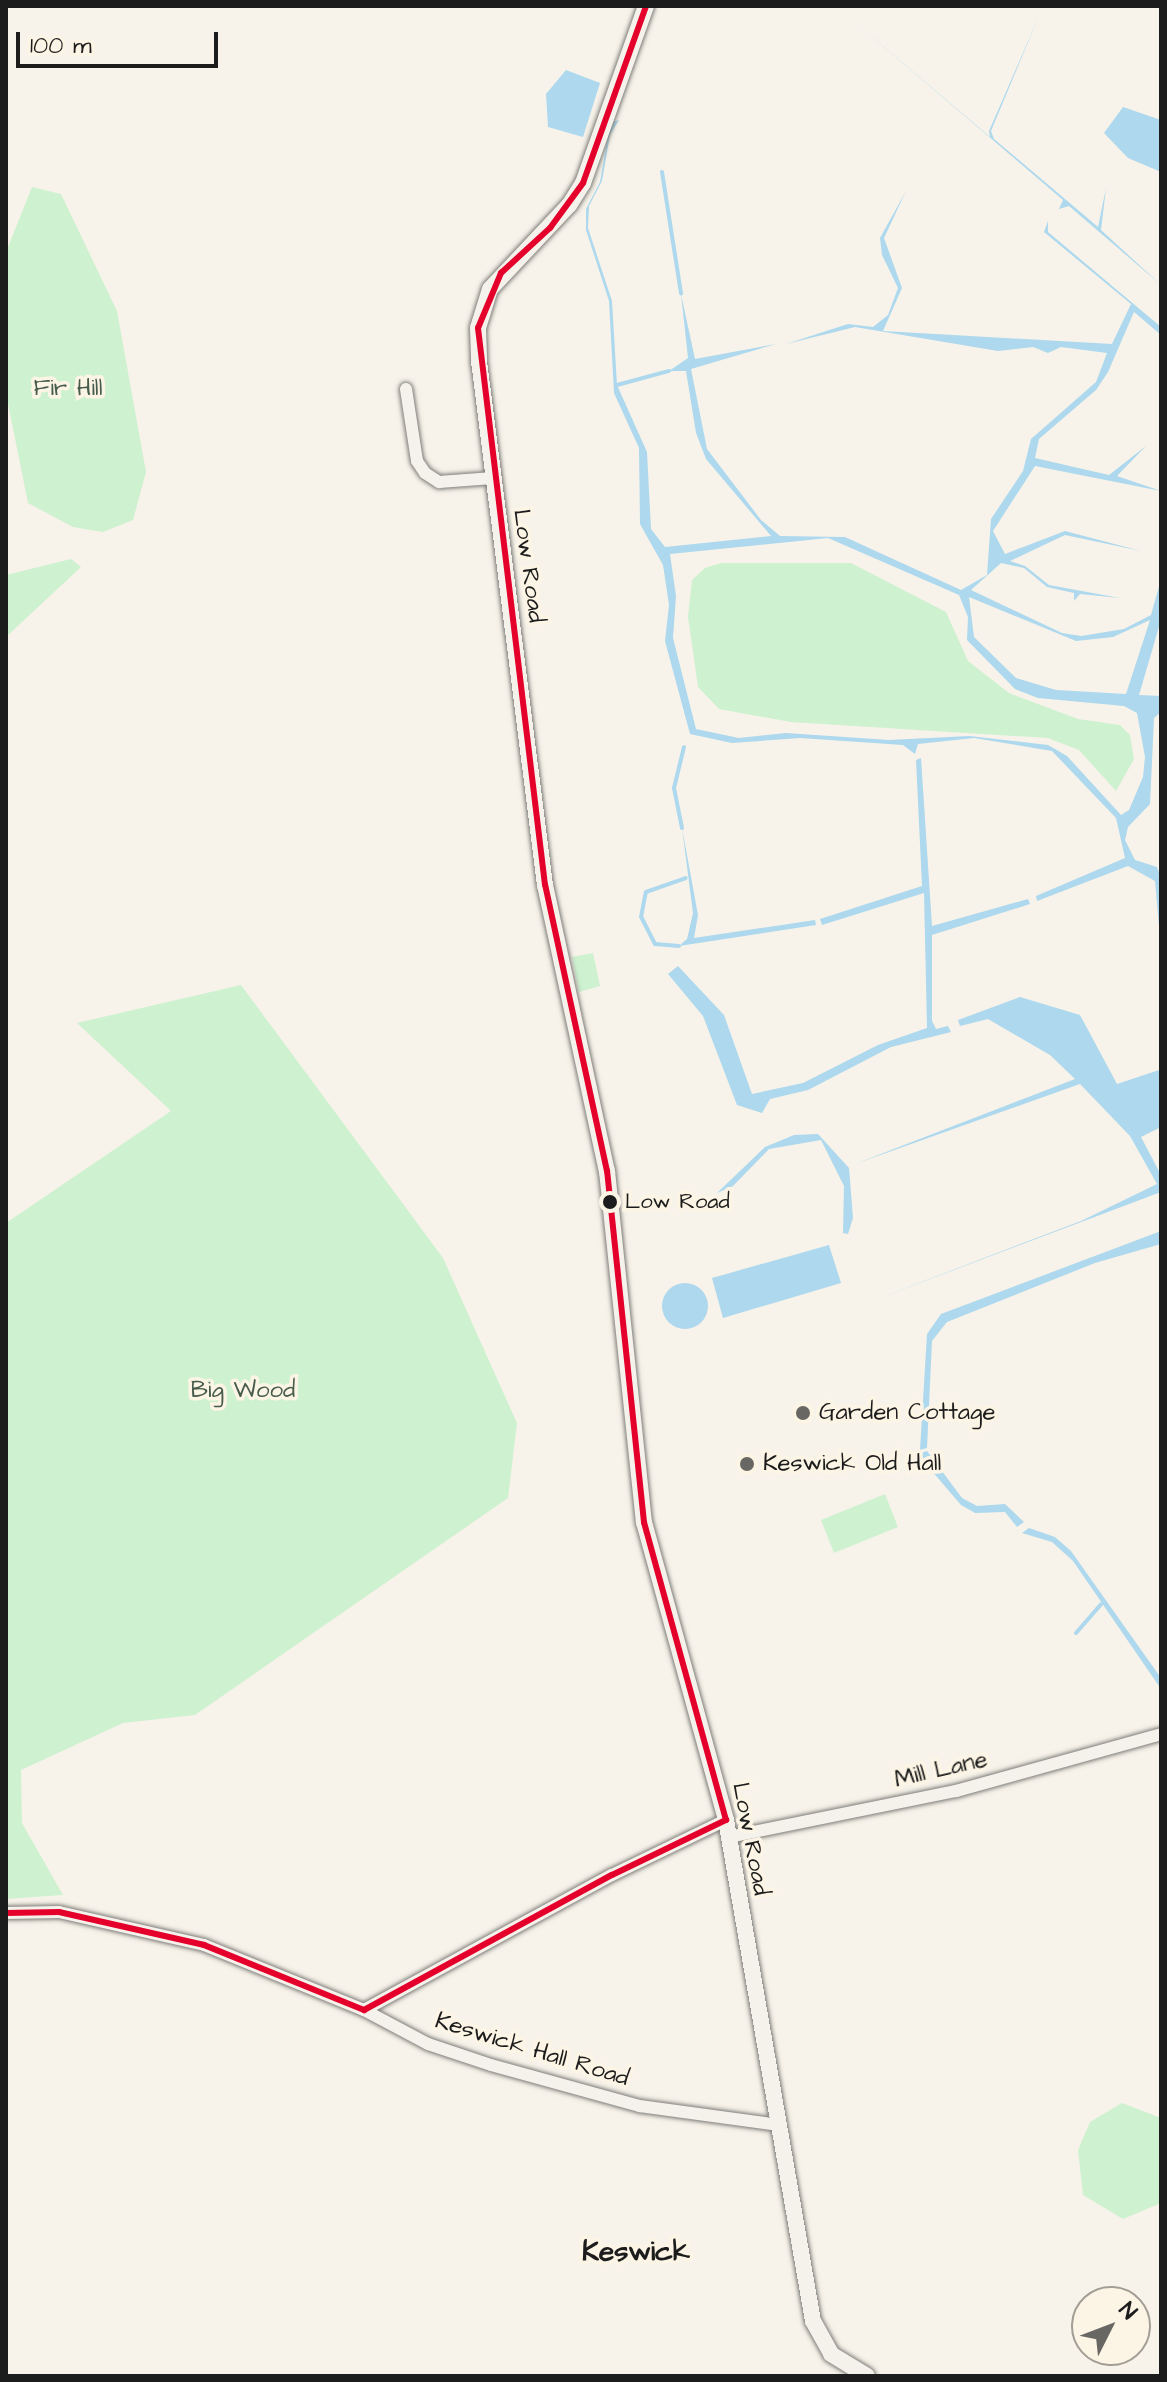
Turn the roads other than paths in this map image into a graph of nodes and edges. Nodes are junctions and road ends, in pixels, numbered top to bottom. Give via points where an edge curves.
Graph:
1 (646, 6) edge
2 (406, 389) dead end
3 (493, 478) junction
4 (1161, 1734) edge
5 (728, 1829) junction
6 (6, 1913) edge
7 (364, 2010) junction
8 (779, 2125) junction
9 (867, 2376) edge

1 - 3 street, Low Road via 583,183 550,228 501,273 483,306 479,361
2 - 3 street via 417,461 425,473 439,482
3 - 5 street, Low Road via 545,885 607,1171 644,1522
4 - 5 street, Mill Lane via 956,1791
5 - 7 street, Mill Lane via 612,1875
5 - 8 street, Low Road
6 - 7 street, Keswick Hall Road via 59,1912 204,1945
7 - 8 street, Keswick Hall Road via 428,2044 491,2065 640,2106
8 - 9 street, Low Road via 817,2333 831,2354

